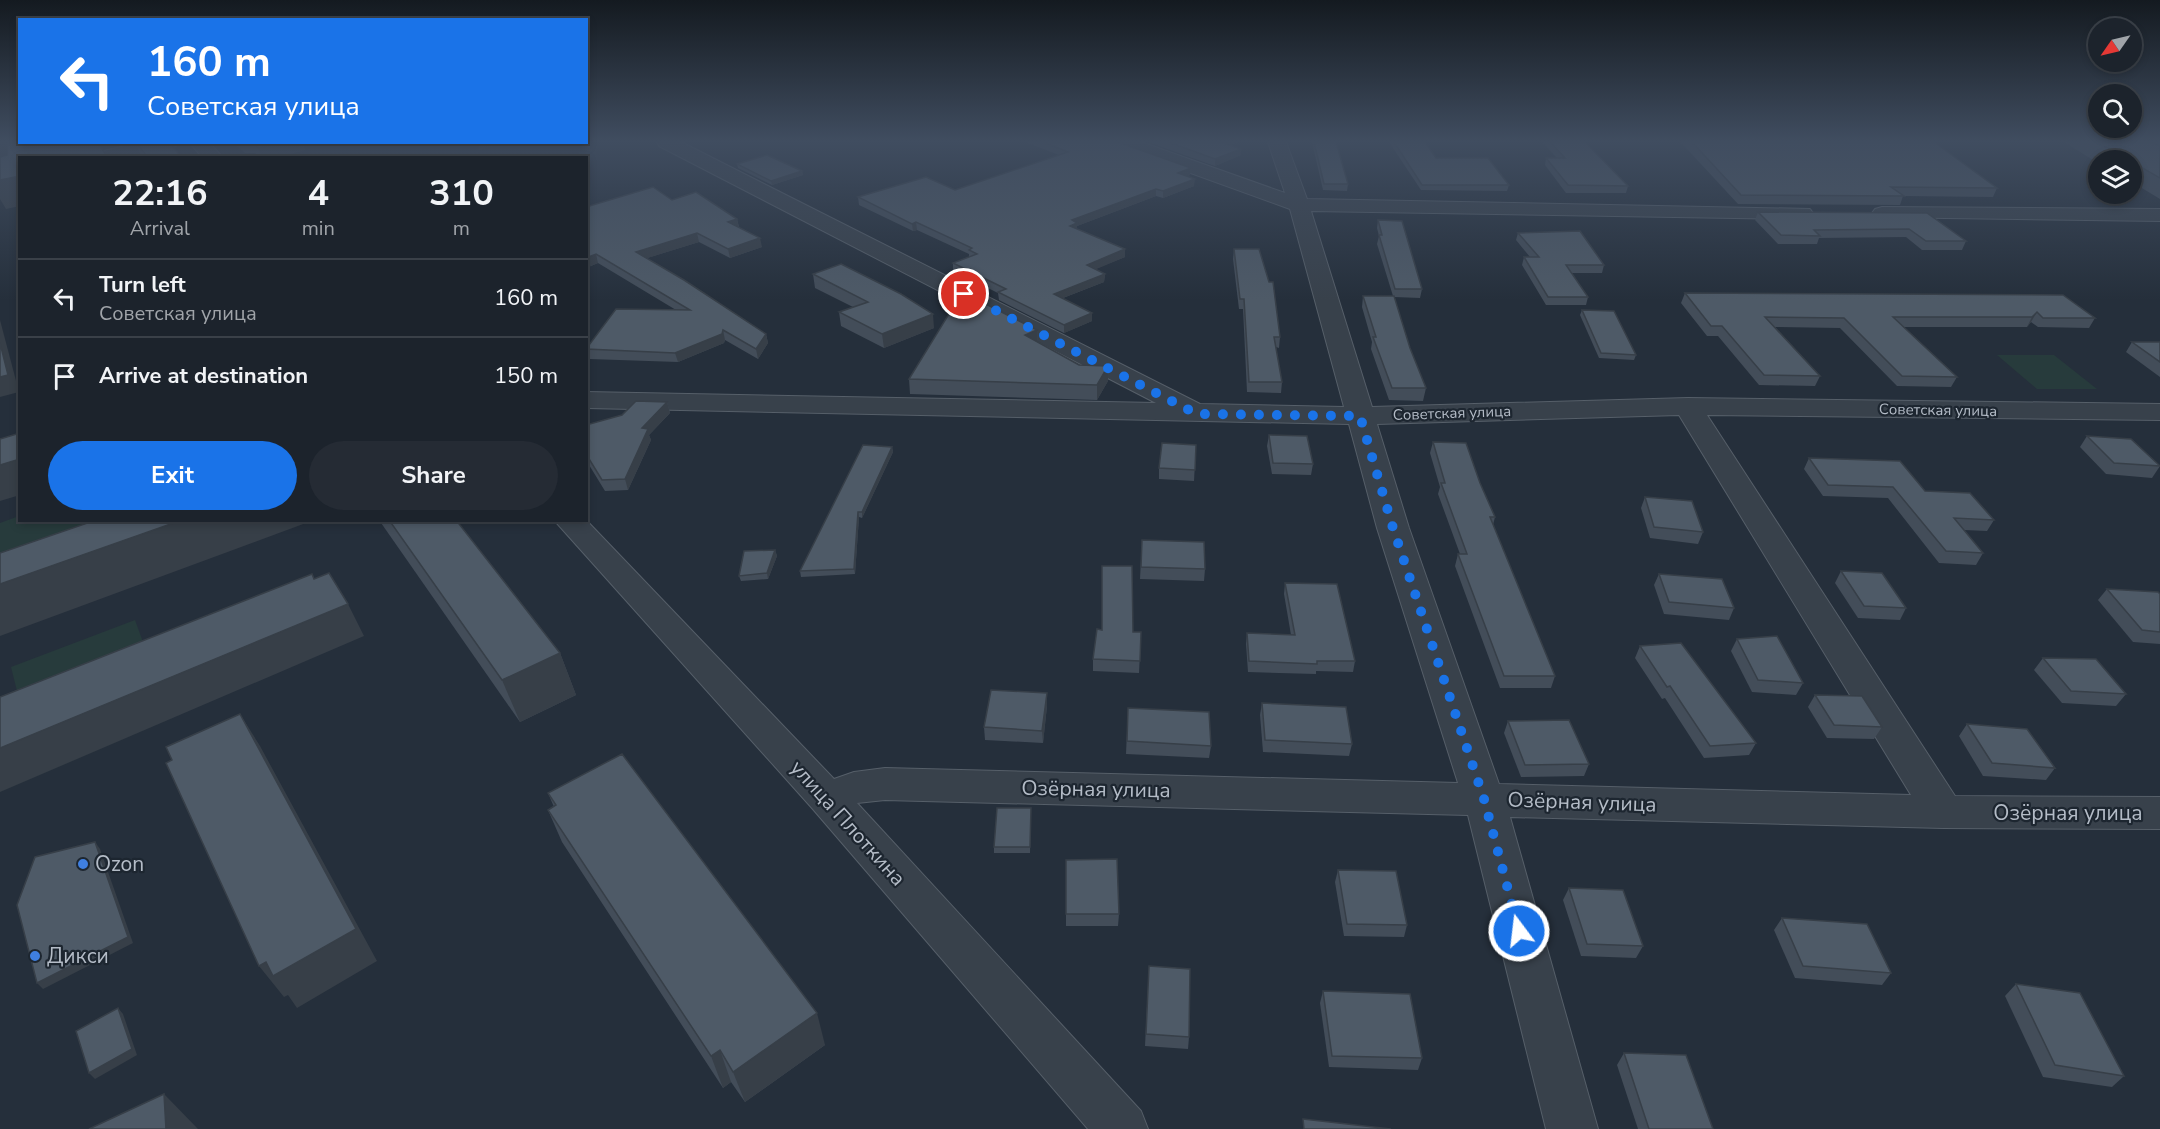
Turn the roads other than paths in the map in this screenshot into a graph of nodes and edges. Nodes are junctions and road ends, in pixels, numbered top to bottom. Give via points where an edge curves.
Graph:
1 (769, 195) edge
2 (1268, 195) edge
3 (1295, 195) edge
4 (1299, 206) junction
5 (1821, 213) edge
6 (1856, 213) edge
7 (2160, 215) edge
8 (588, 400) edge
9 (1688, 406) junction
10 (2160, 412) edge
11 (1197, 414) junction
12 (1360, 416) junction
13 (571, 522) edge
14 (826, 797) junction
15 (1484, 799) junction
16 (1943, 812) junction
17 (2160, 813) edge
18 (1122, 1129) edge
19 (1572, 1129) edge

1 - 11 street, Советская улица
2 - 4 street
3 - 4 street
4 - 5 street
4 - 12 street
6 - 7 street
8 - 11 street
9 - 10 street, Советская улица
9 - 12 street, Советская улица
9 - 16 street
11 - 12 street, Советская улица
12 - 15 street via 1393,528
13 - 14 street, улица Плоткина
14 - 15 street, Озёрная улица via 885,784
14 - 18 street, улица Плоткина
15 - 16 street, Озёрная улица
15 - 19 street
16 - 17 street, Озёрная улица

